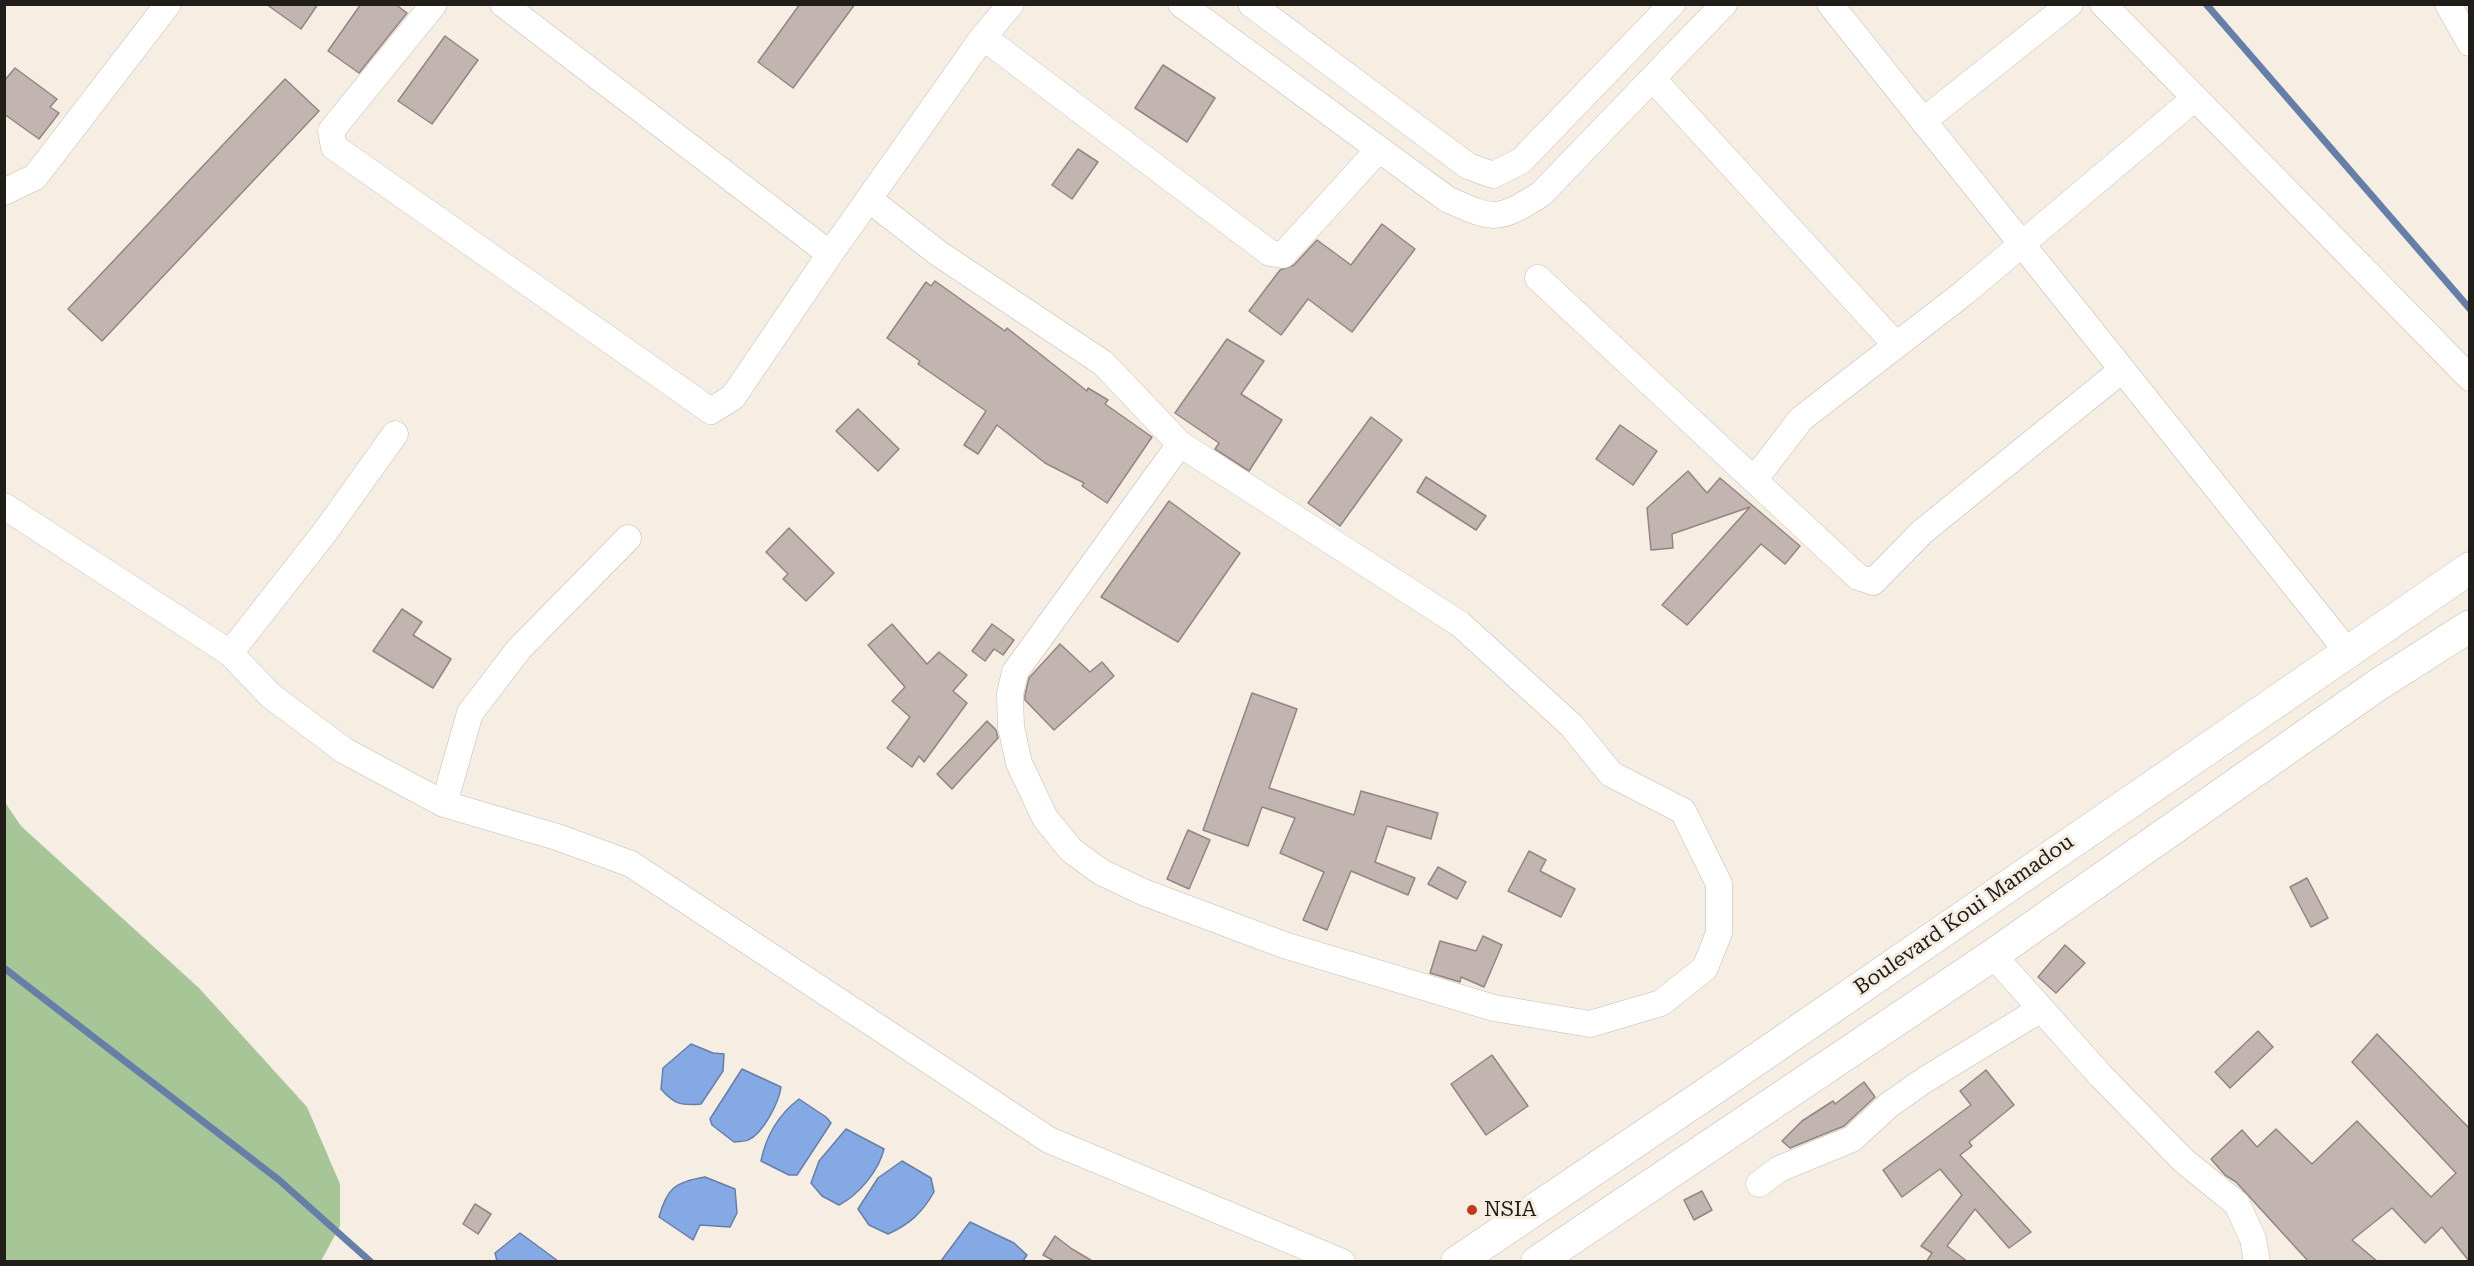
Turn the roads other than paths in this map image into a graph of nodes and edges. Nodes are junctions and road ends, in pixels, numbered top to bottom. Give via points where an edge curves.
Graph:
1 (168, 4) edge
2 (434, 4) edge
3 (503, 4) edge
4 (1011, 4) edge
5 (1181, 4) edge
6 (1251, 4) edge
7 (1672, 4) edge
8 (1724, 4) edge
9 (1830, 4) edge
10 (2070, 4) edge
11 (2103, 4) edge
12 (2448, 4) edge
13 (983, 37) junction
14 (2469, 43) edge
15 (1653, 79) junction
16 (2195, 98) junction
17 (1923, 121) junction
18 (1379, 149) junction
19 (1493, 175) junction
20 (4, 192) edge
21 (870, 200) junction
22 (1483, 216) junction
23 (2022, 245) junction
24 (830, 254) junction
25 (1538, 278) dead end
26 (1896, 345) junction
27 (2122, 370) junction
28 (2469, 378) edge
29 (395, 434) dead end
30 (1180, 444) junction
31 (1754, 480) junction
32 (4, 506) edge
33 (628, 538) dead end
34 (2469, 568) edge
35 (2469, 626) edge
36 (2347, 651) junction
37 (230, 653) junction
38 (444, 804) junction
39 (1993, 955) junction
40 (2041, 1009) junction
41 (1759, 1184) dead end
42 (1342, 1262) edge
43 (1457, 1262) edge
44 (1537, 1262) edge
45 (2257, 1262) edge

1 - 20 street via 35,177
2 - 24 street via 331,131 334,147 711,411 733,397
3 - 24 street
4 - 13 street
5 - 18 street
6 - 19 street via 1468,166
7 - 19 street via 1521,161
8 - 15 street
9 - 17 street
10 - 17 street
11 - 16 street
12 - 14 street
13 - 18 street via 1270,253 1283,255
13 - 21 street
15 - 22 street via 1541,194 1512,212
15 - 26 street
16 - 23 street
16 - 28 street
17 - 23 street
18 - 22 street via 1447,199
19 - 22 street
21 - 24 street
21 - 30 street via 938,253 1102,363
23 - 26 street
23 - 27 street
25 - 31 street
26 - 31 street via 1801,419
27 - 31 street via 1922,532 1873,582 1858,577
27 - 36 street
29 - 37 street via 325,532
30 - 30 street via 1460,624 1572,726 1611,774 1683,811 1719,884 1719,933 1705,968 1661,1003 1590,1024 1494,1008 1284,945 1143,892 1101,872 1071,850 1045,818 1019,763 1011,727 1010,694 1015,672
32 - 37 street
33 - 38 street via 519,649 470,713
34 - 36 main road, Boulevard Koui Mamadou
35 - 39 main road via 2376,686
36 - 43 main road, Boulevard Koui Mamadou
37 - 38 street via 271,696 345,751
38 - 42 street via 557,837 631,864 1049,1140
39 - 40 street
39 - 44 main road
40 - 41 street via 1914,1087 1851,1139 1779,1170
40 - 45 street via 2184,1161 2237,1204 2253,1239

